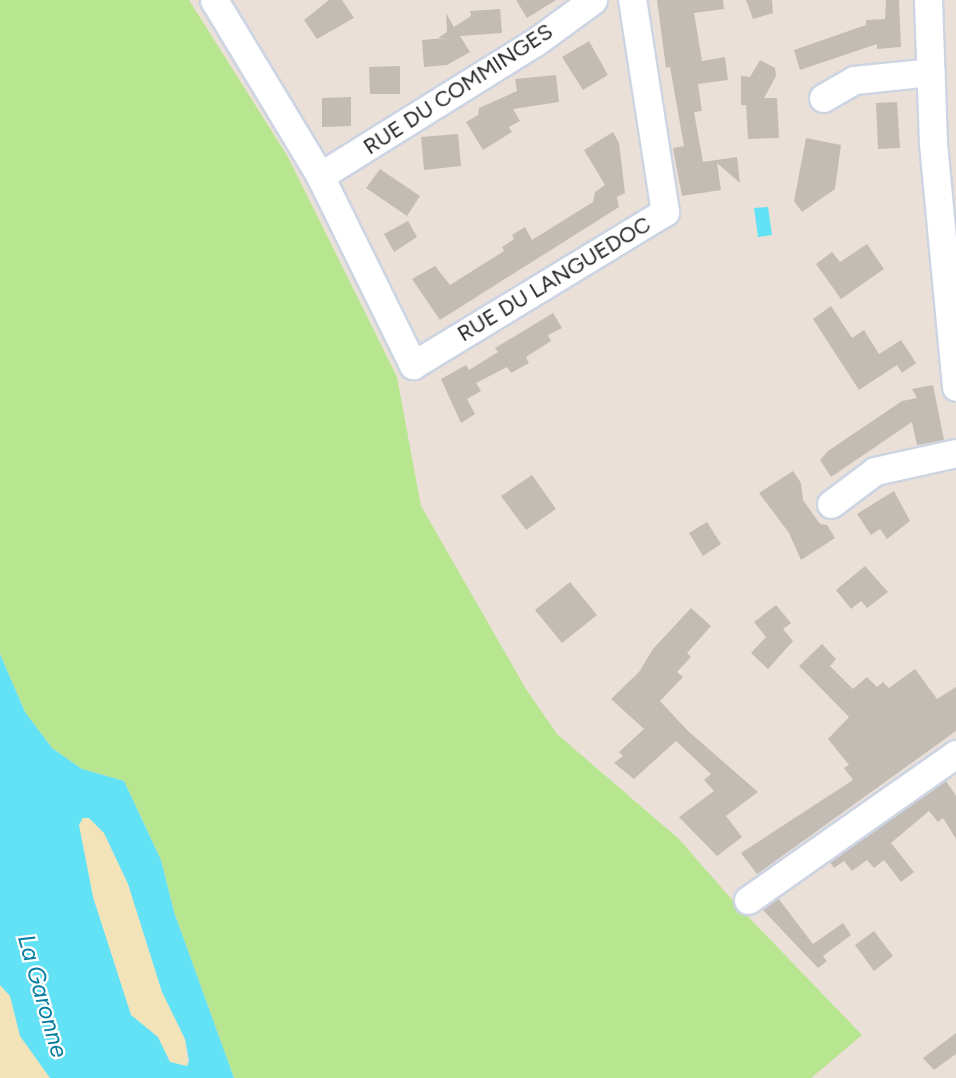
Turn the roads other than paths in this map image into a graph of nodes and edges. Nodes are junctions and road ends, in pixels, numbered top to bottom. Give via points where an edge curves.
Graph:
1 (214, 0) edge
2 (632, 0) edge
3 (928, 0) edge
4 (589, 1) edge
5 (931, 72) junction
6 (823, 98) dead end
7 (320, 176) junction
8 (956, 387) edge
9 (956, 453) edge
10 (831, 504) dead end
11 (956, 754) edge
12 (748, 900) dead end

1 - 7 street
2 - 7 street, RUE DU LANGUEDOC via 665,212 413,365
3 - 5 street
4 - 7 street, RUE DU COMMINGES via 534,43
5 - 6 street via 854,80
5 - 8 street via 935,166
9 - 10 street via 875,471
11 - 12 street

